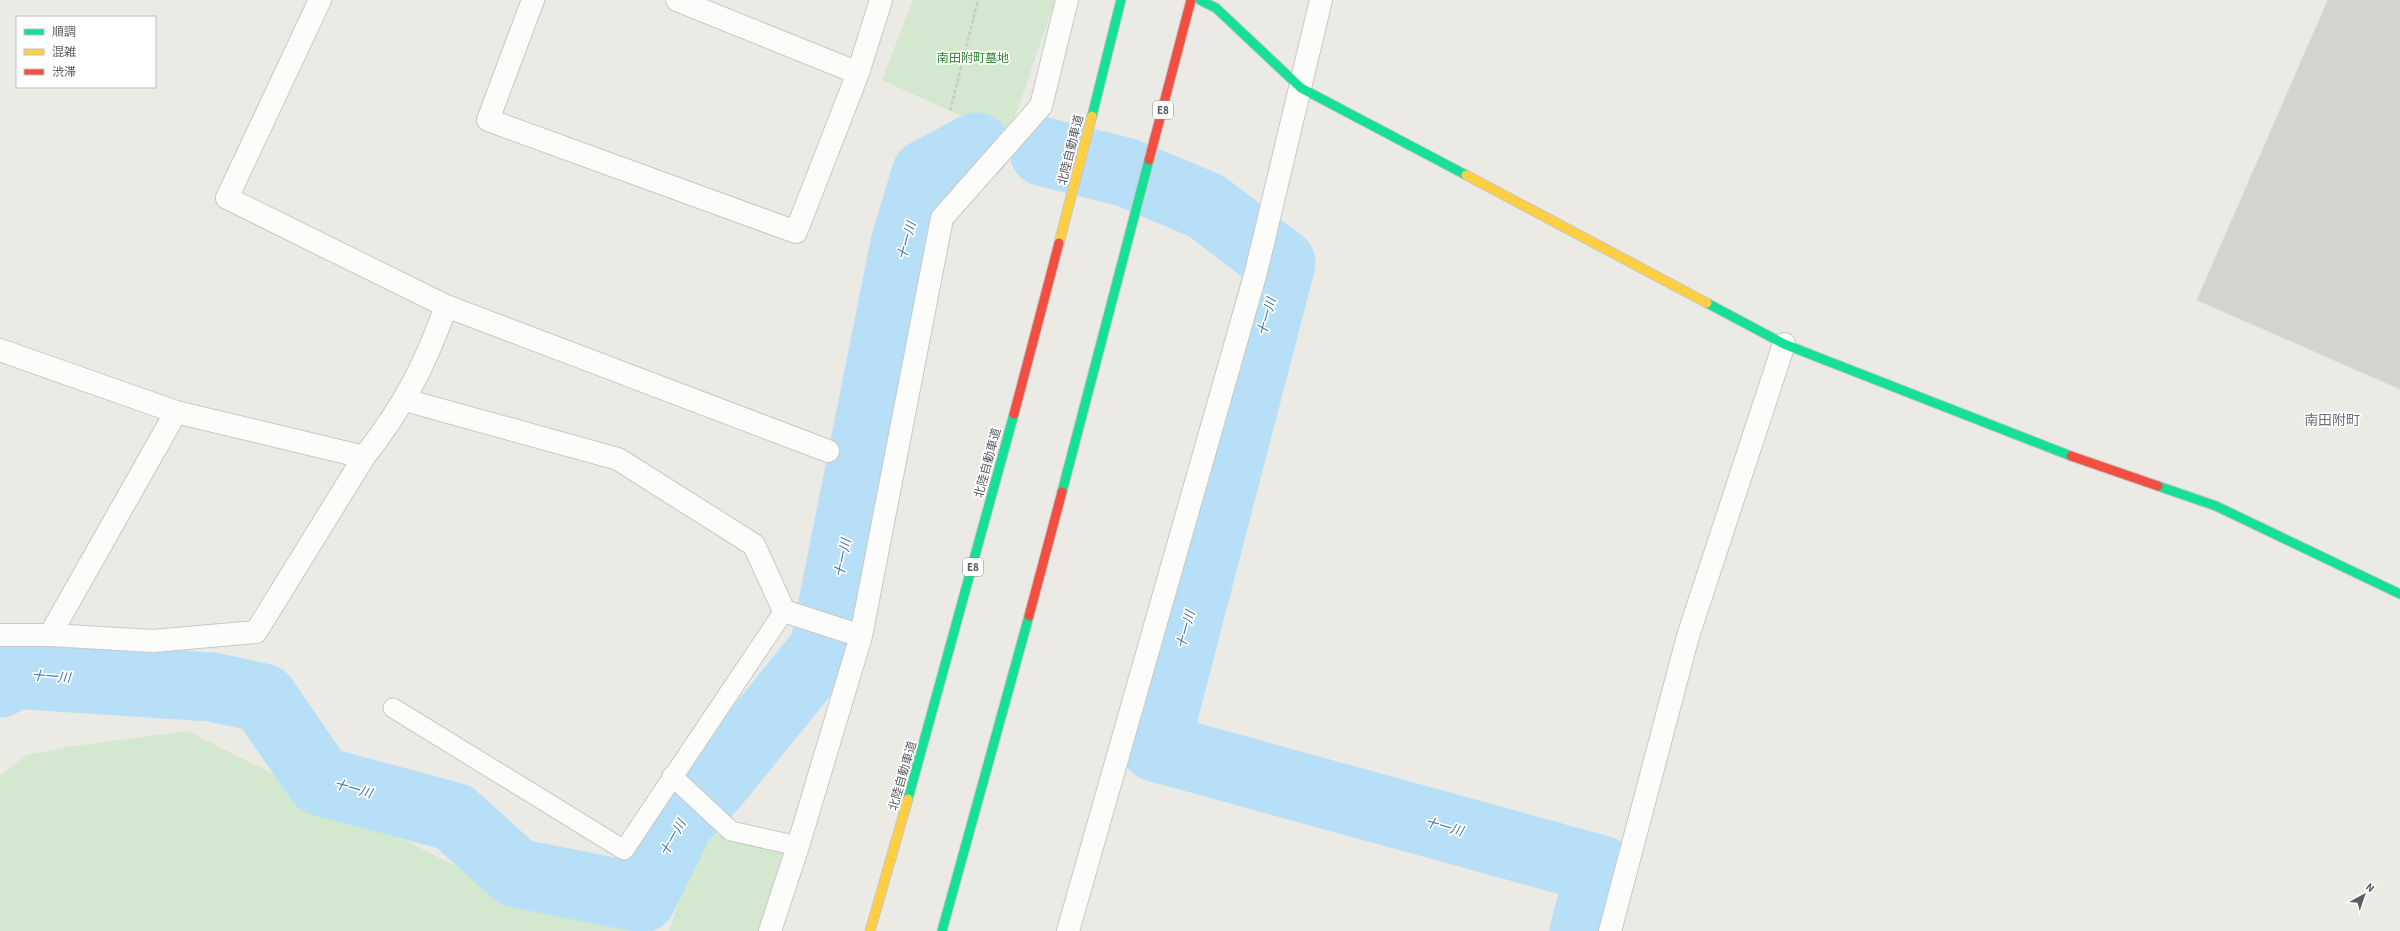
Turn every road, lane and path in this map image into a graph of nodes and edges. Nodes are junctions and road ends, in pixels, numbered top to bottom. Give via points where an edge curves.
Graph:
1 (320, 0) edge
2 (533, 0) edge
3 (677, 0) edge
4 (881, 0) edge
5 (978, 0) edge
6 (1067, 0) edge
7 (1121, 0) edge
8 (1191, 0) edge
9 (1200, 0) edge
10 (1321, 0) edge
11 (858, 73) junction
12 (1301, 88) junction
13 (950, 111) dead end
14 (446, 306) junction
15 (1784, 344) junction
16 (0, 350) edge
17 (405, 400) junction
18 (176, 412) junction
19 (828, 451) dead end
20 (364, 457) junction
21 (2400, 594) edge
22 (784, 611) junction
23 (855, 634) junction
24 (50, 635) junction
25 (0, 636) edge
26 (393, 708) dead end
27 (672, 776) junction
28 (798, 846) junction
29 (770, 931) edge
30 (870, 931) edge
31 (942, 931) edge
32 (1068, 931) edge
33 (1611, 931) edge

1 - 14 street via 227,198
2 - 11 street via 488,120 796,232
3 - 11 street
4 - 11 street
5 - 13 path
6 - 23 street via 1041,106 942,218
7 - 30 main road, 北陸自動車道 / E8 via 1071,201 929,730
8 - 31 main road, E8 via 1030,615
9 - 12 main road via 1216,8
10 - 12 street
12 - 15 main road
12 - 32 street via 1254,279
14 - 17 street via 431,348
14 - 19 street
15 - 21 main road via 2036,444 2216,506
15 - 33 street via 1688,636
16 - 18 street
17 - 20 street
17 - 22 street via 618,459 754,545
18 - 20 street
18 - 24 street
20 - 24 street via 256,632 153,641
22 - 23 street
22 - 27 lane
23 - 28 street
24 - 25 street
26 - 27 lane via 624,850
27 - 28 lane via 731,830
28 - 29 street

